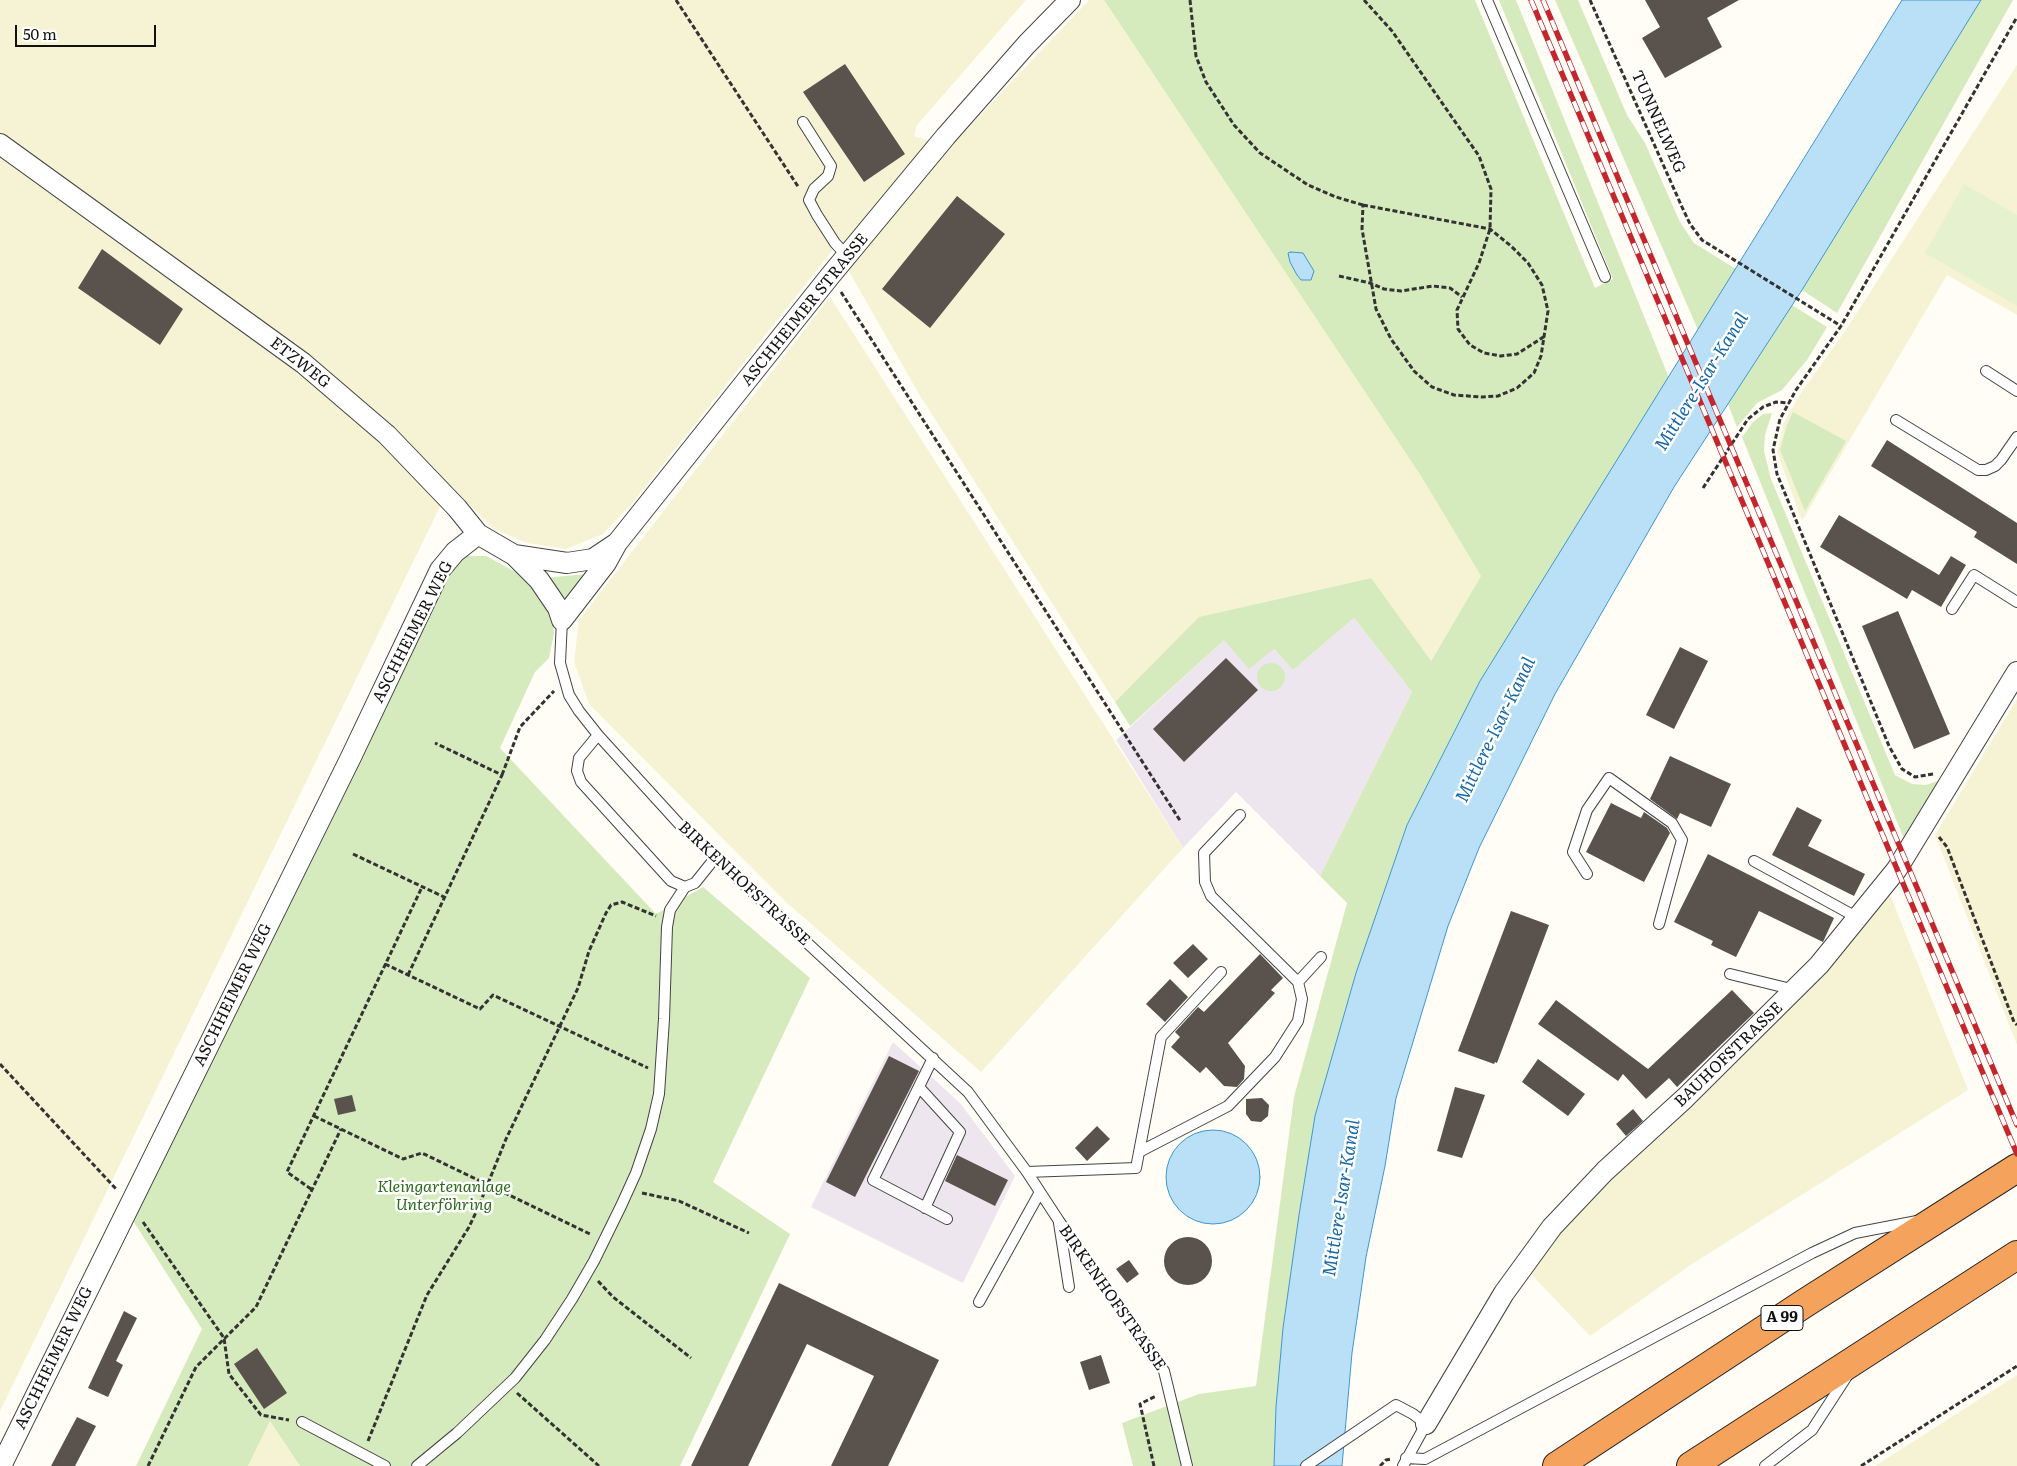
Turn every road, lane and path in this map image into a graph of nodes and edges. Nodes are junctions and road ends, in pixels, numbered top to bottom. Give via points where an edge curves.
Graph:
1 (676, 0) edge
2 (1070, 0) edge
3 (1190, 0) edge
4 (1364, 0) edge
5 (1487, 0) edge
6 (1590, 0) edge
7 (2017, 17) edge
8 (803, 122) dead end
9 (0, 144) edge
10 (809, 200) junction
11 (1362, 204) junction
12 (1490, 230) junction
13 (847, 256) junction
14 (830, 276) junction
15 (1339, 276) dead end
16 (1605, 278) dead end
17 (1370, 283) junction
18 (1462, 297) junction
19 (1841, 326) junction
20 (1544, 336) junction
21 (1986, 371) dead end
22 (2017, 391) edge
23 (1789, 403) junction
24 (1896, 420) dead end
25 (2017, 437) edge
26 (1703, 488) dead end
27 (478, 534) junction
28 (617, 543) junction
29 (514, 555) junction
30 (2017, 602) edge
31 (1952, 609) dead end
32 (562, 620) junction
33 (2017, 672) edge
34 (565, 680) junction
35 (598, 735) junction
36 (435, 743) dead end
37 (1958, 767) junction
38 (502, 775) junction
39 (1240, 815) dead end
40 (1181, 822) dead end
41 (1926, 822) junction
42 (353, 854) dead end
43 (715, 858) junction
44 (1754, 861) dead end
45 (1587, 874) dead end
46 (422, 887) junction
47 (686, 887) junction
48 (444, 897) junction
49 (1858, 918) junction
50 (668, 921) junction
51 (1659, 924) dead end
52 (1320, 958) dead end
53 (385, 964) junction
54 (1221, 972) dead end
55 (1730, 974) dead end
56 (408, 975) junction
57 (1298, 982) junction
58 (1795, 990) junction
59 (2017, 1025) edge
60 (560, 1027) junction
61 (933, 1058) junction
62 (0, 1064) edge
63 (660, 1074) junction
64 (919, 1087) junction
65 (314, 1116) junction
66 (341, 1129) junction
67 (1139, 1152) junction
68 (2013, 1170) edge
69 (1027, 1172) junction
70 (488, 1184) junction
71 (311, 1188) junction
72 (1040, 1192) junction
73 (626, 1193) junction
74 (130, 1204) junction
75 (925, 1208) junction
76 (1938, 1217) junction
77 (947, 1219) dead end
78 (1059, 1221) junction
79 (748, 1233) dead end
80 (604, 1241) junction
81 (2017, 1255) edge
82 (589, 1271) junction
83 (1069, 1287) dead end
84 (979, 1302) dead end
85 (224, 1338) junction
86 (1862, 1354) junction
87 (691, 1358) dead end
88 (2017, 1366) edge
89 (508, 1384) junction
90 (1170, 1389) junction
91 (302, 1422) joint
92 (1426, 1424) junction
93 (362, 1455) junction
94 (1405, 1462) edge
95 (1, 1466) edge
96 (148, 1466) edge
97 (385, 1466) edge
98 (417, 1466) edge
99 (598, 1466) edge
100 (1154, 1466) edge
101 (1187, 1466) edge
102 (1306, 1466) edge
103 (1557, 1466) edge
104 (1690, 1466) edge
105 (1766, 1466) edge
106 (1861, 1466) edge

1 - 10 path
2 - 13 street, ASCHHEIMER STRASSE via 985,92
3 - 11 path via 1196,56 1206,82 1234,125 1260,153 1308,185
4 - 12 path via 1392,31 1479,156 1491,189
5 - 16 lane
6 - 19 path, TUNNELWEG via 1690,224 1702,240
7 - 19 path
8 - 10 lane via 831,166 828,176 814,189
9 - 27 street, ETZWEG via 303,364 387,435
10 - 13 lane via 830,236
11 - 12 path
11 - 17 path via 1362,229
12 - 18 path via 1479,263
12 - 20 path via 1517,252 1542,285 1548,311
13 - 14 street, ASCHHEIMER STRASSE
14 - 28 street, ASCHHEIMER STRASSE
14 - 40 path
15 - 17 path
17 - 18 path via 1401,291 1433,286 1450,288
17 - 20 path via 1376,308 1391,339 1414,371 1432,387 1454,395 1498,396 1517,388 1534,373
18 - 20 path via 1457,310 1458,329 1470,345 1484,353 1517,354
19 - 23 path
21 - 22 lane
23 - 26 path via 1776,402 1763,407 1748,419
23 - 37 path via 1780,419 1773,450 1777,474 1889,746 1902,770 1915,777
24 - 25 lane via 1978,470 1994,466
27 - 29 street, ETZWEG
27 - 74 street, ASCHHEIMER WEG via 455,552 440,570 352,757
28 - 29 street, ASCHHEIMER STRASSE via 593,559 567,564
28 - 32 street via 606,563
29 - 32 street, ETZWEG via 539,580 558,608
30 - 31 lane via 1974,575
32 - 34 lane, BIRKENHOFSTRASSE via 560,663
33 - 37 street, BAUHOFSTRASSE
34 - 35 lane, BIRKENHOFSTRASSE via 569,695
34 - 38 path via 520,726
35 - 43 lane, BIRKENHOFSTRASSE via 680,825
35 - 47 lane via 579,758 577,770 581,782 672,882
36 - 38 path
37 - 41 street, BAUHOFSTRASSE
38 - 48 path
39 - 57 lane via 1204,853 1205,882 1211,896
41 - 49 street, BAUHOFSTRASSE via 1897,869
41 - 59 path via 1947,847
42 - 46 path
43 - 47 lane via 695,883
43 - 61 lane, BIRKENHOFSTRASSE
44 - 49 lane
45 - 51 lane via 1573,852 1588,810 1609,778 1672,823 1682,840
46 - 48 path
46 - 53 path
47 - 50 lane via 670,910
48 - 56 path
49 - 58 street, BAUHOFSTRASSE
50 - 60 path via 626,903 611,905 589,951 578,988
50 - 63 lane
52 - 57 lane
53 - 56 path
53 - 65 path
54 - 67 lane via 1161,1037
55 - 58 lane
56 - 60 path via 480,1009 494,996
57 - 67 lane via 1302,999 1298,1021 1275,1057 1228,1106
58 - 92 street, BAUHOFSTRASSE via 1605,1171 1552,1226 1504,1293
60 - 63 path
60 - 70 path
61 - 64 lane
61 - 69 lane, BIRKENHOFSTRASSE via 968,1092
62 - 74 path
63 - 73 lane via 651,1129
64 - 75 lane via 960,1132
64 - 75 lane via 873,1180
65 - 66 path
65 - 71 path via 287,1172
66 - 70 path via 403,1159 422,1153
66 - 71 path
67 - 69 lane via 1136,1168
68 - 76 highway, A 99
69 - 72 lane, BIRKENHOFSTRASSE
70 - 80 path
70 - 93 path via 469,1227 427,1294
71 - 85 path via 256,1307
72 - 78 lane, BIRKENHOFSTRASSE
72 - 84 lane
73 - 79 path via 652,1194 679,1201
73 - 80 lane
74 - 85 path
74 - 95 street, ASCHHEIMER WEG
75 - 77 lane
76 - 94 lane via 1855,1233 1425,1458
76 - 103 highway, A 99
78 - 83 lane
78 - 90 lane, BIRKENHOFSTRASSE via 1164,1371
80 - 82 lane
81 - 86 highway
82 - 87 path via 613,1297
82 - 89 lane via 545,1340
85 - 91 path via 229,1374 261,1415
85 - 96 path via 196,1367
86 - 104 highway
86 - 105 lane via 1812,1430
88 - 106 path
89 - 98 lane
89 - 99 path
90 - 100 path via 1140,1404
90 - 101 lane, BIRKENHOFSTRASSE
91 - 93 lane
92 - 94 lane
92 - 102 lane via 1396,1406
93 - 97 lane

